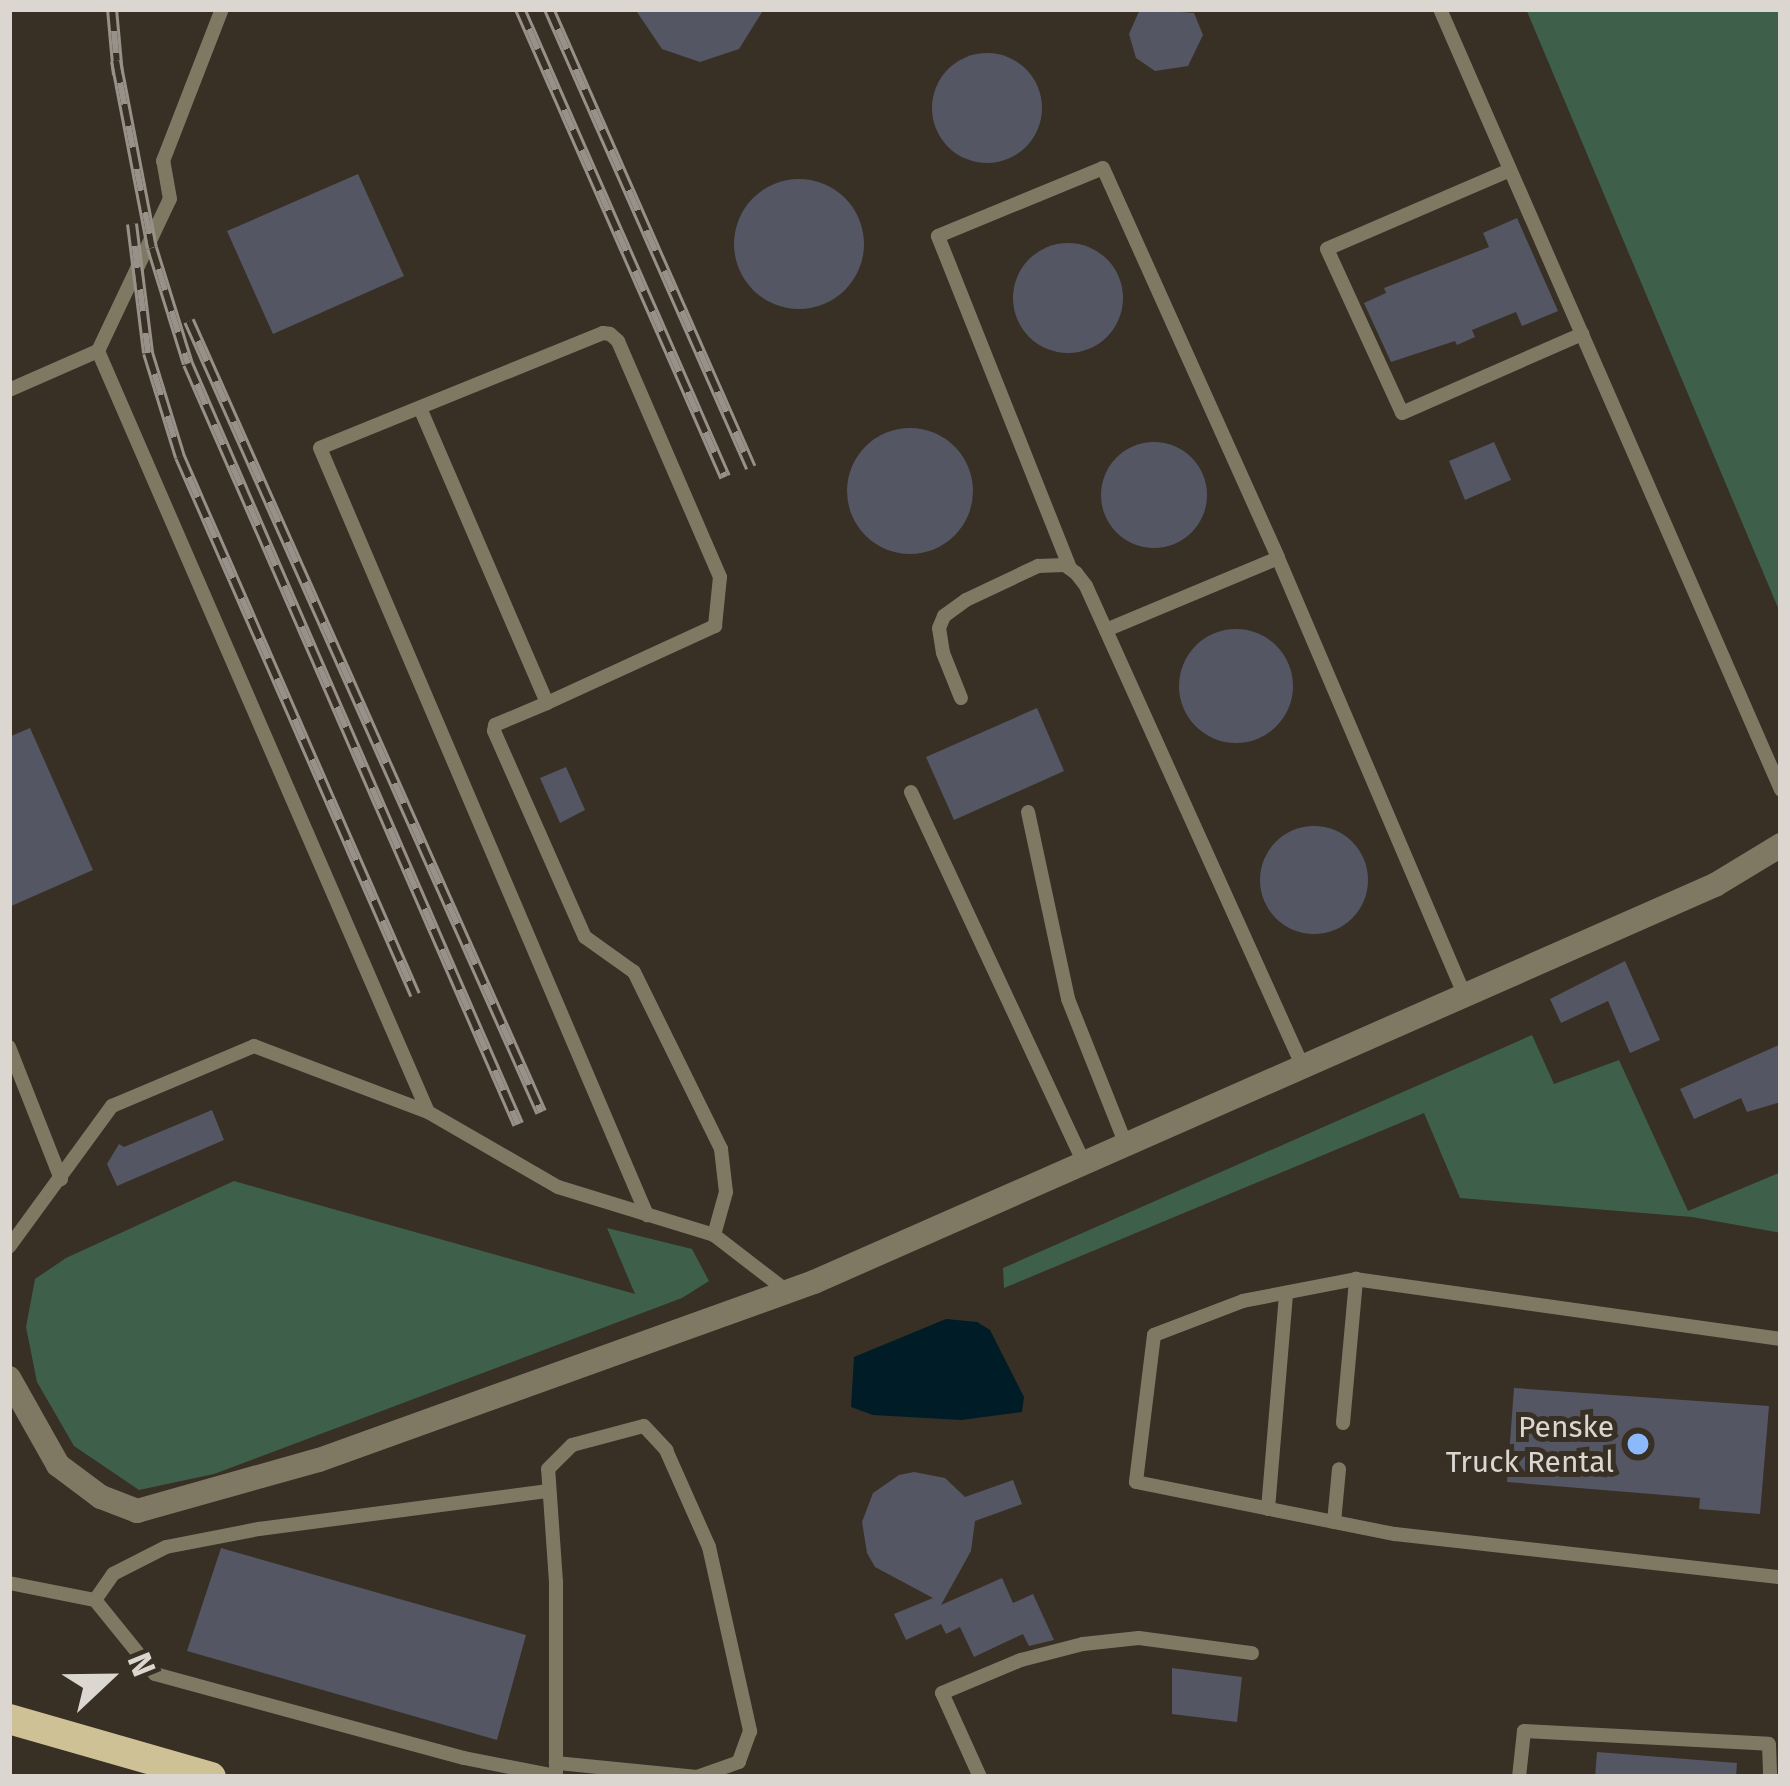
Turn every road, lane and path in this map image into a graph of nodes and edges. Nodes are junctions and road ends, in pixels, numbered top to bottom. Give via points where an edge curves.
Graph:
1 (222, 9) edge
2 (1440, 9) edge
3 (1510, 170) junction
4 (1582, 334) junction
5 (98, 351) junction
6 (9, 389) edge
7 (420, 408) junction
8 (1278, 558) junction
9 (1070, 568) junction
10 (1106, 630) junction
11 (961, 698) dead end
12 (547, 703) junction
13 (1781, 790) edge
14 (911, 792) dead end
15 (1028, 812) dead end
16 (1781, 845) edge
17 (1465, 995) junction
18 (9, 1047) edge
19 (1303, 1067) junction
20 (428, 1112) junction
21 (1126, 1145) junction
22 (1084, 1163) junction
23 (61, 1180) junction
24 (647, 1215) junction
25 (714, 1235) junction
26 (9, 1247) edge
27 (1356, 1280) junction
28 (788, 1292) junction
29 (1286, 1292) junction
30 (1781, 1339) edge
31 (9, 1378) edge
32 (1343, 1423) dead end
33 (1339, 1469) dead end
34 (549, 1491) junction
35 (1268, 1509) junction
36 (1334, 1522) junction
37 (1781, 1577) edge
38 (9, 1583) edge
39 (95, 1600) junction
40 (1252, 1653) dead end
41 (9, 1720) edge
42 (556, 1772) edge
43 (211, 1777) edge
44 (980, 1777) edge
45 (1519, 1777) edge
46 (1771, 1777) edge

1 - 5 lane via 163,160 170,199
2 - 3 lane
3 - 4 lane
3 - 4 lane via 1327,249 1402,412
4 - 13 lane
5 - 6 lane
5 - 20 lane
7 - 12 lane
7 - 12 lane via 610,334 720,577 715,626
7 - 24 lane via 320,448
8 - 9 lane via 1103,168 938,236
8 - 10 lane
8 - 17 lane
9 - 10 lane
9 - 11 lane via 1038,566 944,616 943,653
10 - 19 lane
12 - 25 lane via 494,731 585,937 634,972 721,1149 726,1192
14 - 22 lane
15 - 21 lane via 1068,999
16 - 17 street via 1715,885
17 - 19 street
18 - 23 lane
19 - 21 street
20 - 23 lane via 254,1046 112,1106
20 - 24 lane via 558,1187
21 - 22 street
22 - 28 street
23 - 26 lane
24 - 25 lane
25 - 28 lane
27 - 29 lane
27 - 30 lane
27 - 32 lane
28 - 31 street via 319,1460 137,1511 101,1497 58,1465
29 - 35 lane
29 - 35 lane via 1154,1334 1136,1482
33 - 36 lane
34 - 39 lane via 166,1547 113,1574
34 - 42 lane
34 - 42 lane via 548,1468 572,1445 644,1426 666,1450 709,1547 750,1731 739,1762 697,1777
35 - 36 lane
36 - 37 lane
38 - 39 lane
39 - 42 lane via 155,1674 464,1758
40 - 44 lane via 1139,1639 1083,1644 942,1693
41 - 43 main road
45 - 46 lane via 1524,1731 1769,1744

